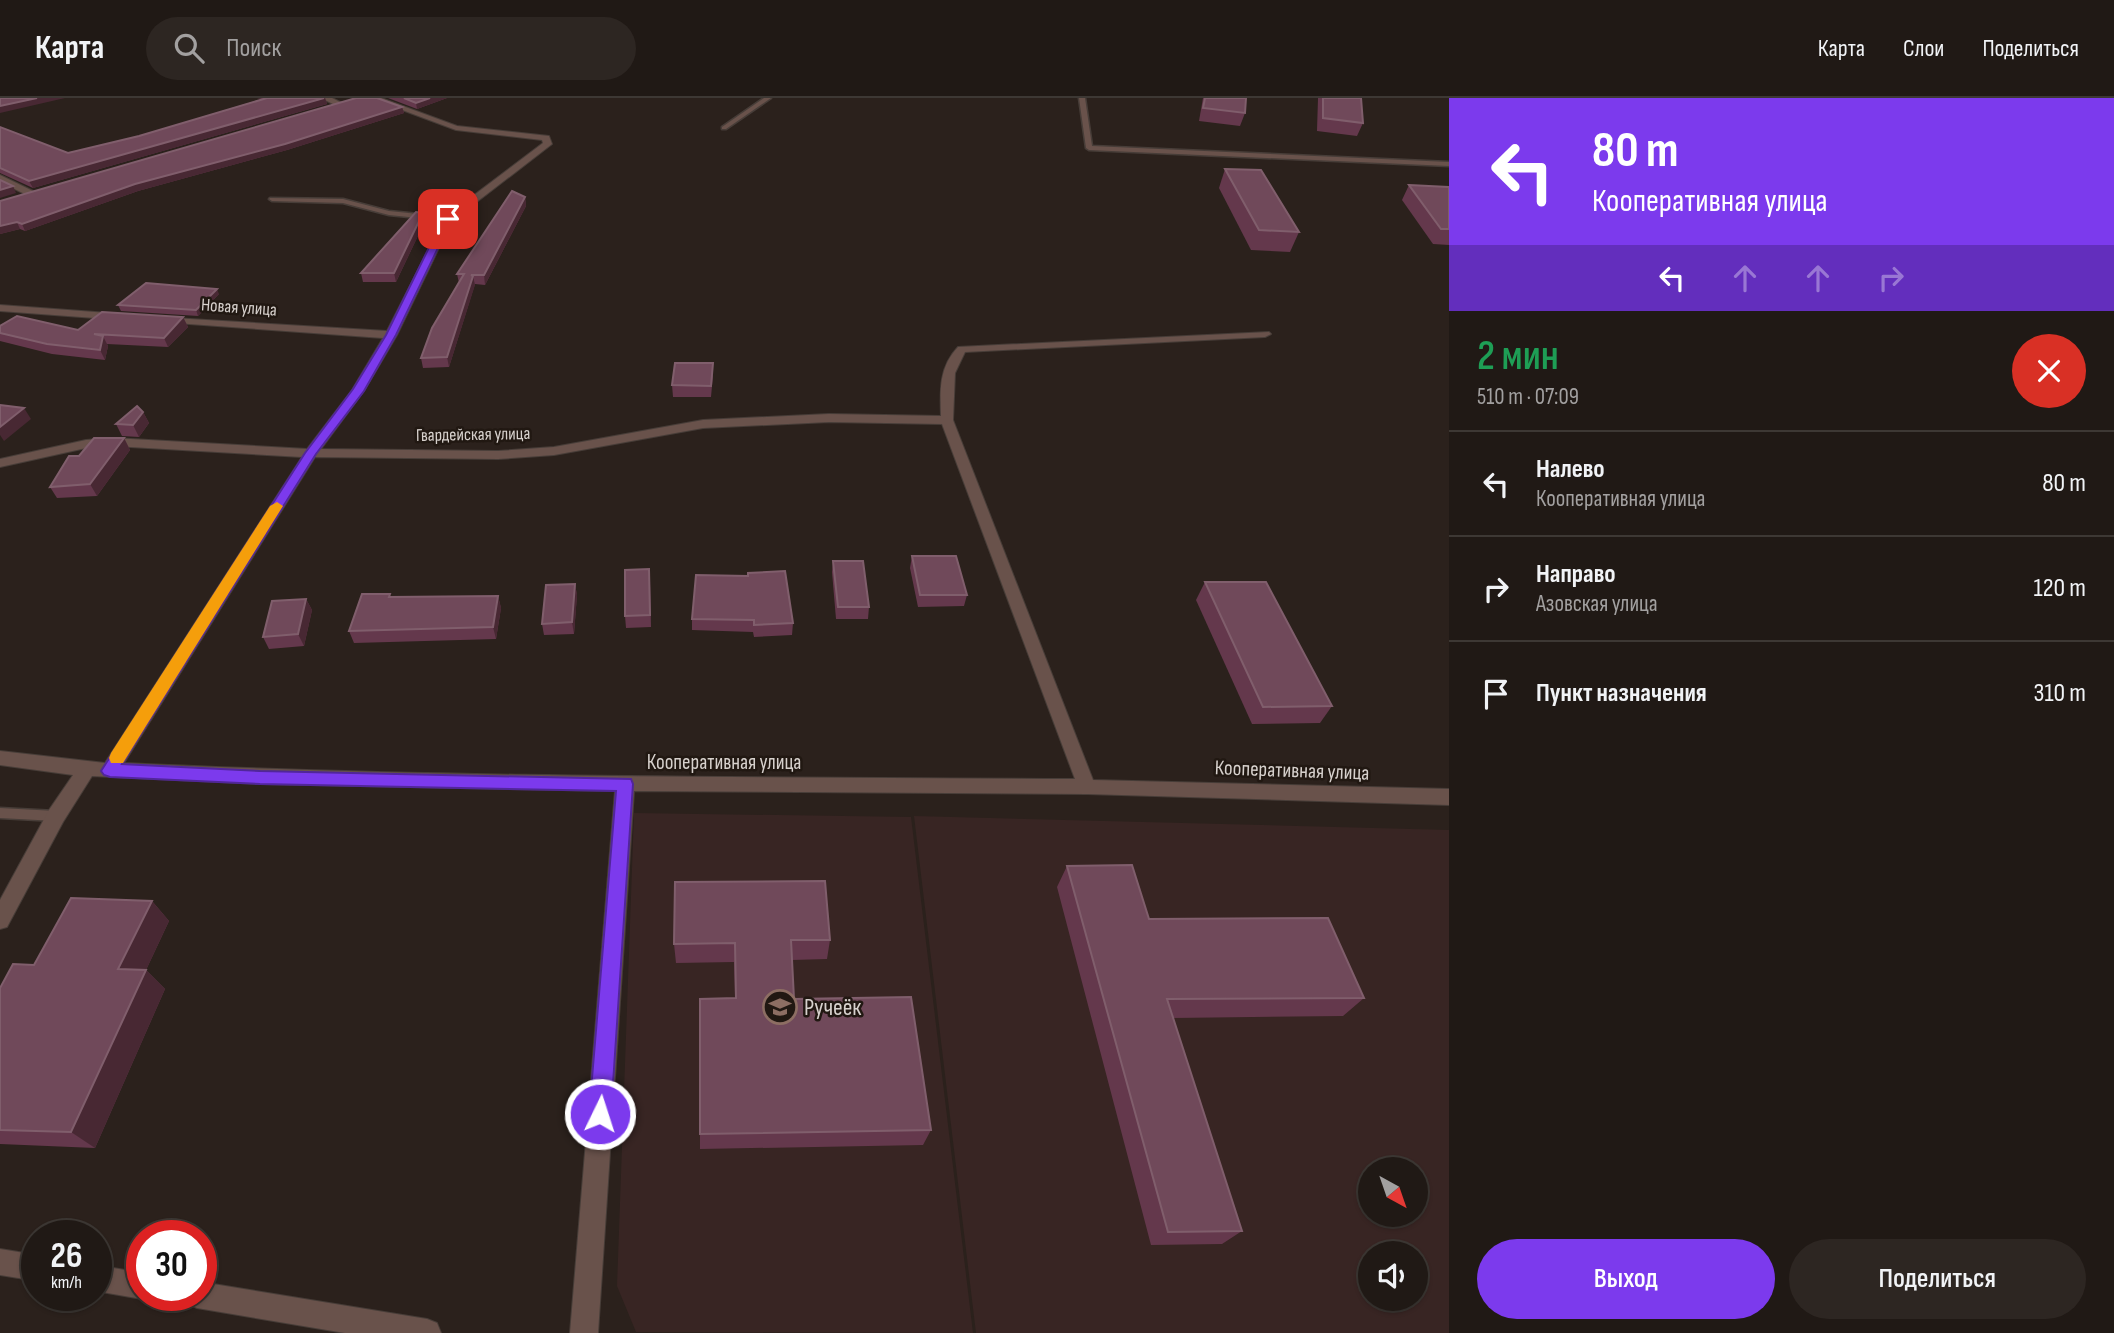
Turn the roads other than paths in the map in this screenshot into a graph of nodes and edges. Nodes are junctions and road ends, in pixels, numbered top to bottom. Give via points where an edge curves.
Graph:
1 (325, 98) edge
2 (374, 98) edge
3 (768, 98) edge
4 (1082, 98) edge
5 (342, 105) edge
6 (724, 128) dead end
7 (1449, 164) edge
8 (0, 178) edge
9 (32, 194) edge
10 (272, 199) dead end
11 (448, 219) junction
12 (0, 308) edge
13 (135, 317) edge
14 (149, 318) edge
15 (1265, 334) dead end
16 (391, 335) junction
17 (947, 420) junction
18 (311, 453) junction
19 (0, 463) edge
20 (0, 758) edge
21 (87, 769) junction
22 (110, 771) junction
23 (625, 784) junction
24 (1087, 787) junction
25 (1449, 797) edge
26 (0, 813) edge
27 (56, 816) junction
28 (0, 920) edge
29 (0, 1262) edge
30 (21, 1265) edge
31 (217, 1298) edge
32 (426, 1333) edge
33 (584, 1333) edge

1 - 5 street
2 - 11 street via 456,128 546,138 548,144 541,150
3 - 6 lane
4 - 7 lane via 1089,148
8 - 9 street
10 - 11 lane via 342,201 389,213
11 - 16 street
12 - 13 street
14 - 16 street, Новая улица
15 - 17 street via 962,349 953,357 946,378
16 - 18 street via 358,391
17 - 18 street, Гвардейская улица via 829,418 704,424 554,451 498,455
17 - 24 street
18 - 19 street, Гвардейская улица via 113,442
18 - 22 street
20 - 21 street, Кооперативная улица
21 - 22 street, Кооперативная улица
21 - 27 street
22 - 23 street, Кооперативная улица
23 - 24 street, Кооперативная улица
23 - 33 street
24 - 25 street, Кооперативная улица
26 - 27 lane
27 - 28 street
29 - 30 street
31 - 32 street

